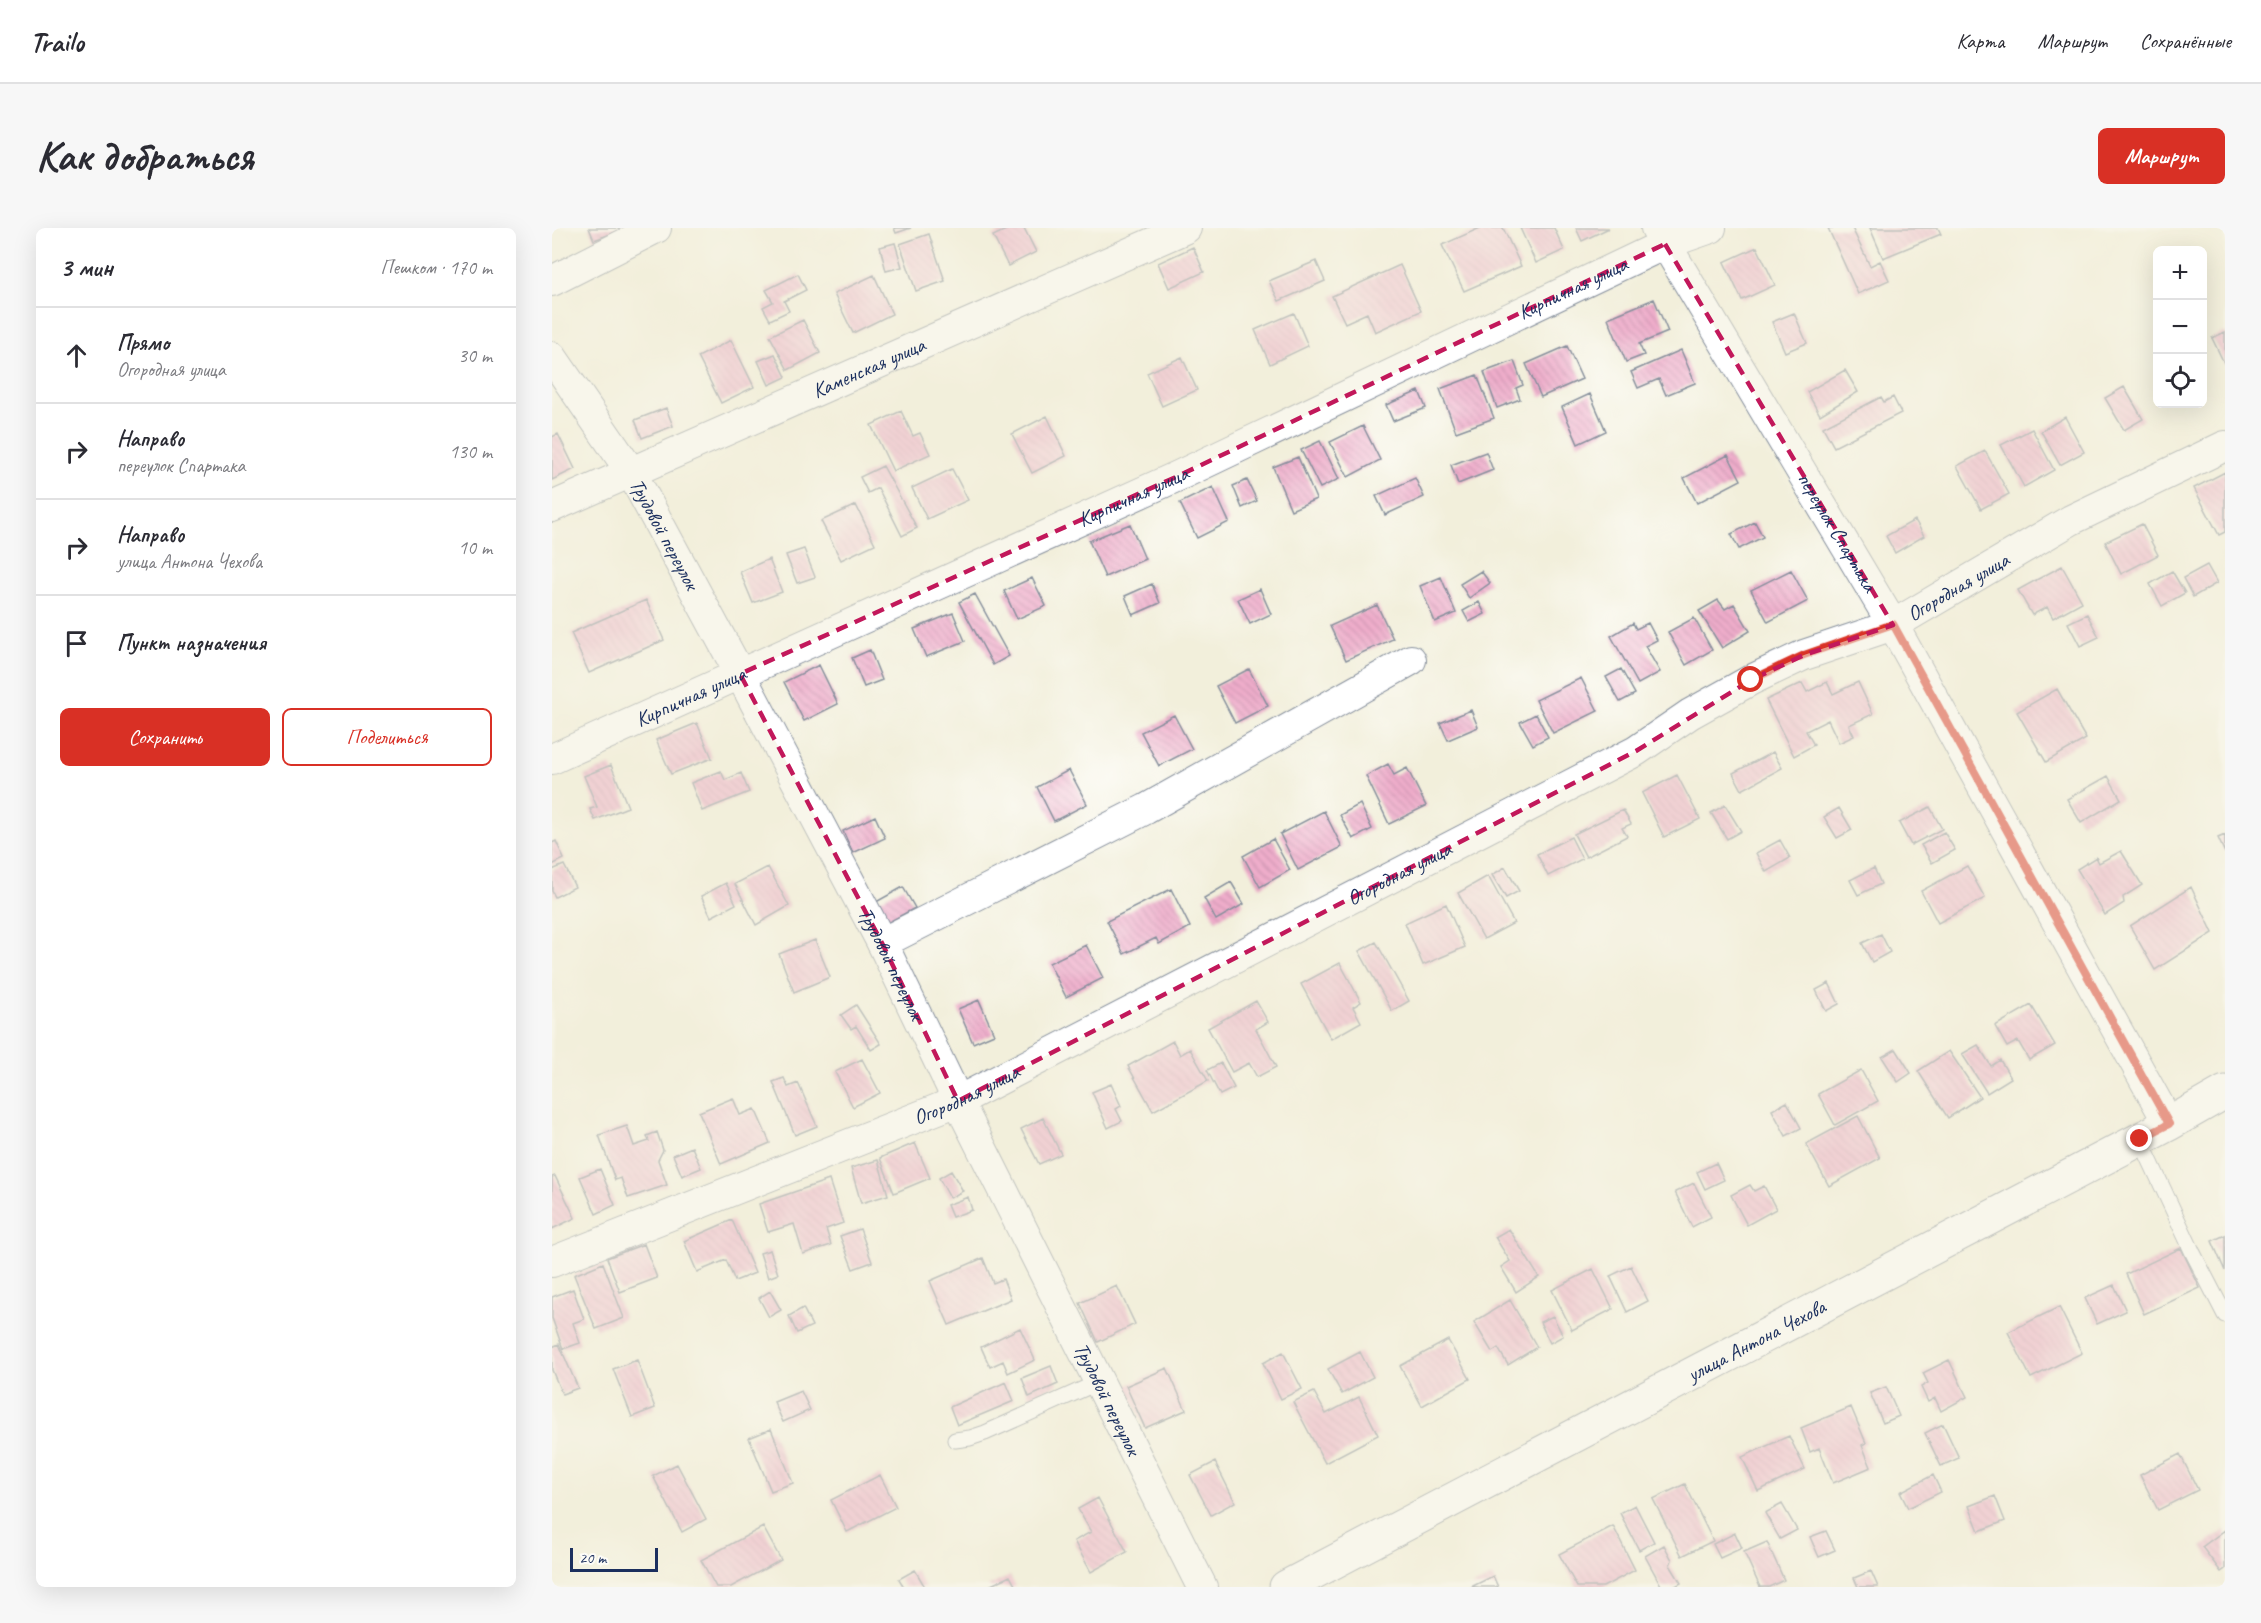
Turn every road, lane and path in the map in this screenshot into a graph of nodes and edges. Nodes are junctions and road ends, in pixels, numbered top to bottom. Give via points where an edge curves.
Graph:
1 (656, 228) edge
2 (1186, 228) edge
3 (1711, 228) edge
4 (1660, 236) edge
5 (552, 281) edge
6 (552, 357) edge
7 (2225, 446) edge
8 (631, 472) junction
9 (552, 507) edge
10 (1893, 624) junction
11 (1411, 660) dead end
12 (740, 674) junction
13 (552, 759) edge
14 (882, 943) junction
15 (2225, 1092) edge
16 (958, 1101) junction
17 (2169, 1124) junction
18 (2140, 1139) junction
19 (552, 1262) edge
20 (2225, 1315) edge
21 (1099, 1382) junction
22 (955, 1440) dead end
23 (1202, 1587) edge
24 (1286, 1587) edge

1 - 5 street
2 - 8 street, Каменская улица
3 - 4 street, Кирпичная улица
4 - 10 street, переулок Спартака
4 - 12 street, Кирпичная улица via 1178,476
6 - 8 street, Трудовой переулок
7 - 10 street, Огородная улица via 2071,520
8 - 9 street, Каменская улица
8 - 12 street, Трудовой переулок
10 - 16 street, Огородная улица via 1804,655 1751,680 1690,714 1636,751
10 - 17 street, переулок Спартака
11 - 14 street via 1146,808
12 - 13 street, Кирпичная улица
12 - 14 street, Трудовой переулок
14 - 16 street, Трудовой переулок
15 - 17 street, улица Антона Чехова
16 - 19 street, Огородная улица
16 - 21 street, Трудовой переулок
17 - 18 street, улица Антона Чехова
18 - 20 lane
18 - 24 street, улица Антона Чехова
21 - 22 lane via 985,1433
21 - 23 street, Трудовой переулок

